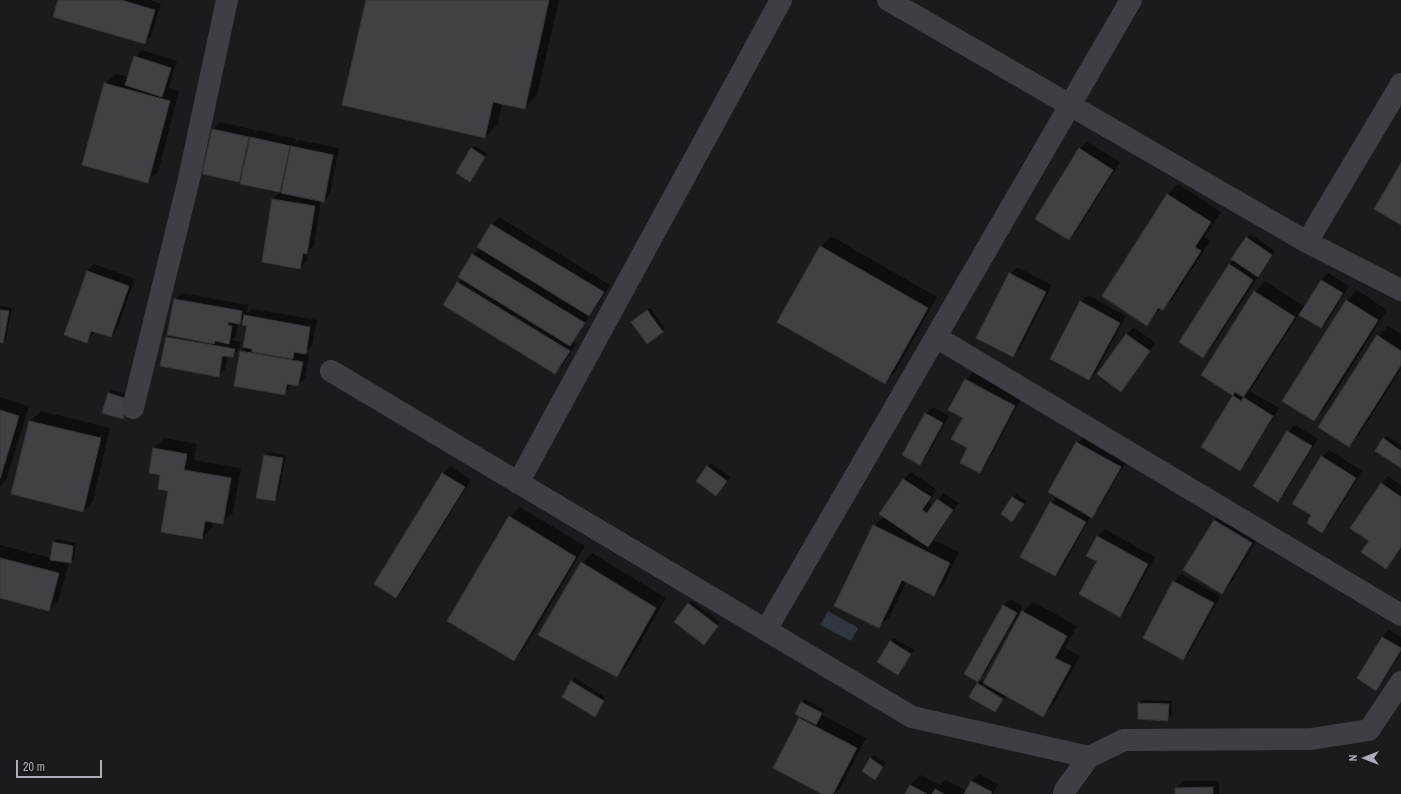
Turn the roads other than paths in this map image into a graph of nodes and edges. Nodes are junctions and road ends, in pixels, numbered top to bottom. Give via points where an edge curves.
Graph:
1 (227, 0) edge
2 (781, 0) edge
3 (888, 0) edge
4 (1131, 0) edge
5 (1401, 84) edge
6 (1069, 105) junction
7 (1307, 242) junction
8 (1401, 290) edge
9 (936, 336) junction
10 (331, 371) dead end
11 (133, 408) dead end
12 (518, 483) junction
13 (1401, 615) edge
14 (766, 630) junction
15 (1401, 682) edge
16 (1089, 757) junction
17 (1064, 794) edge

1 - 11 street via 188,183
2 - 12 street
3 - 6 street
4 - 6 street
5 - 7 street
6 - 7 street
6 - 9 street
7 - 8 street
9 - 13 street
9 - 14 street
10 - 12 street
12 - 14 street
14 - 16 street via 912,717
15 - 16 street via 1369,730 1311,739 1124,740
16 - 17 street

